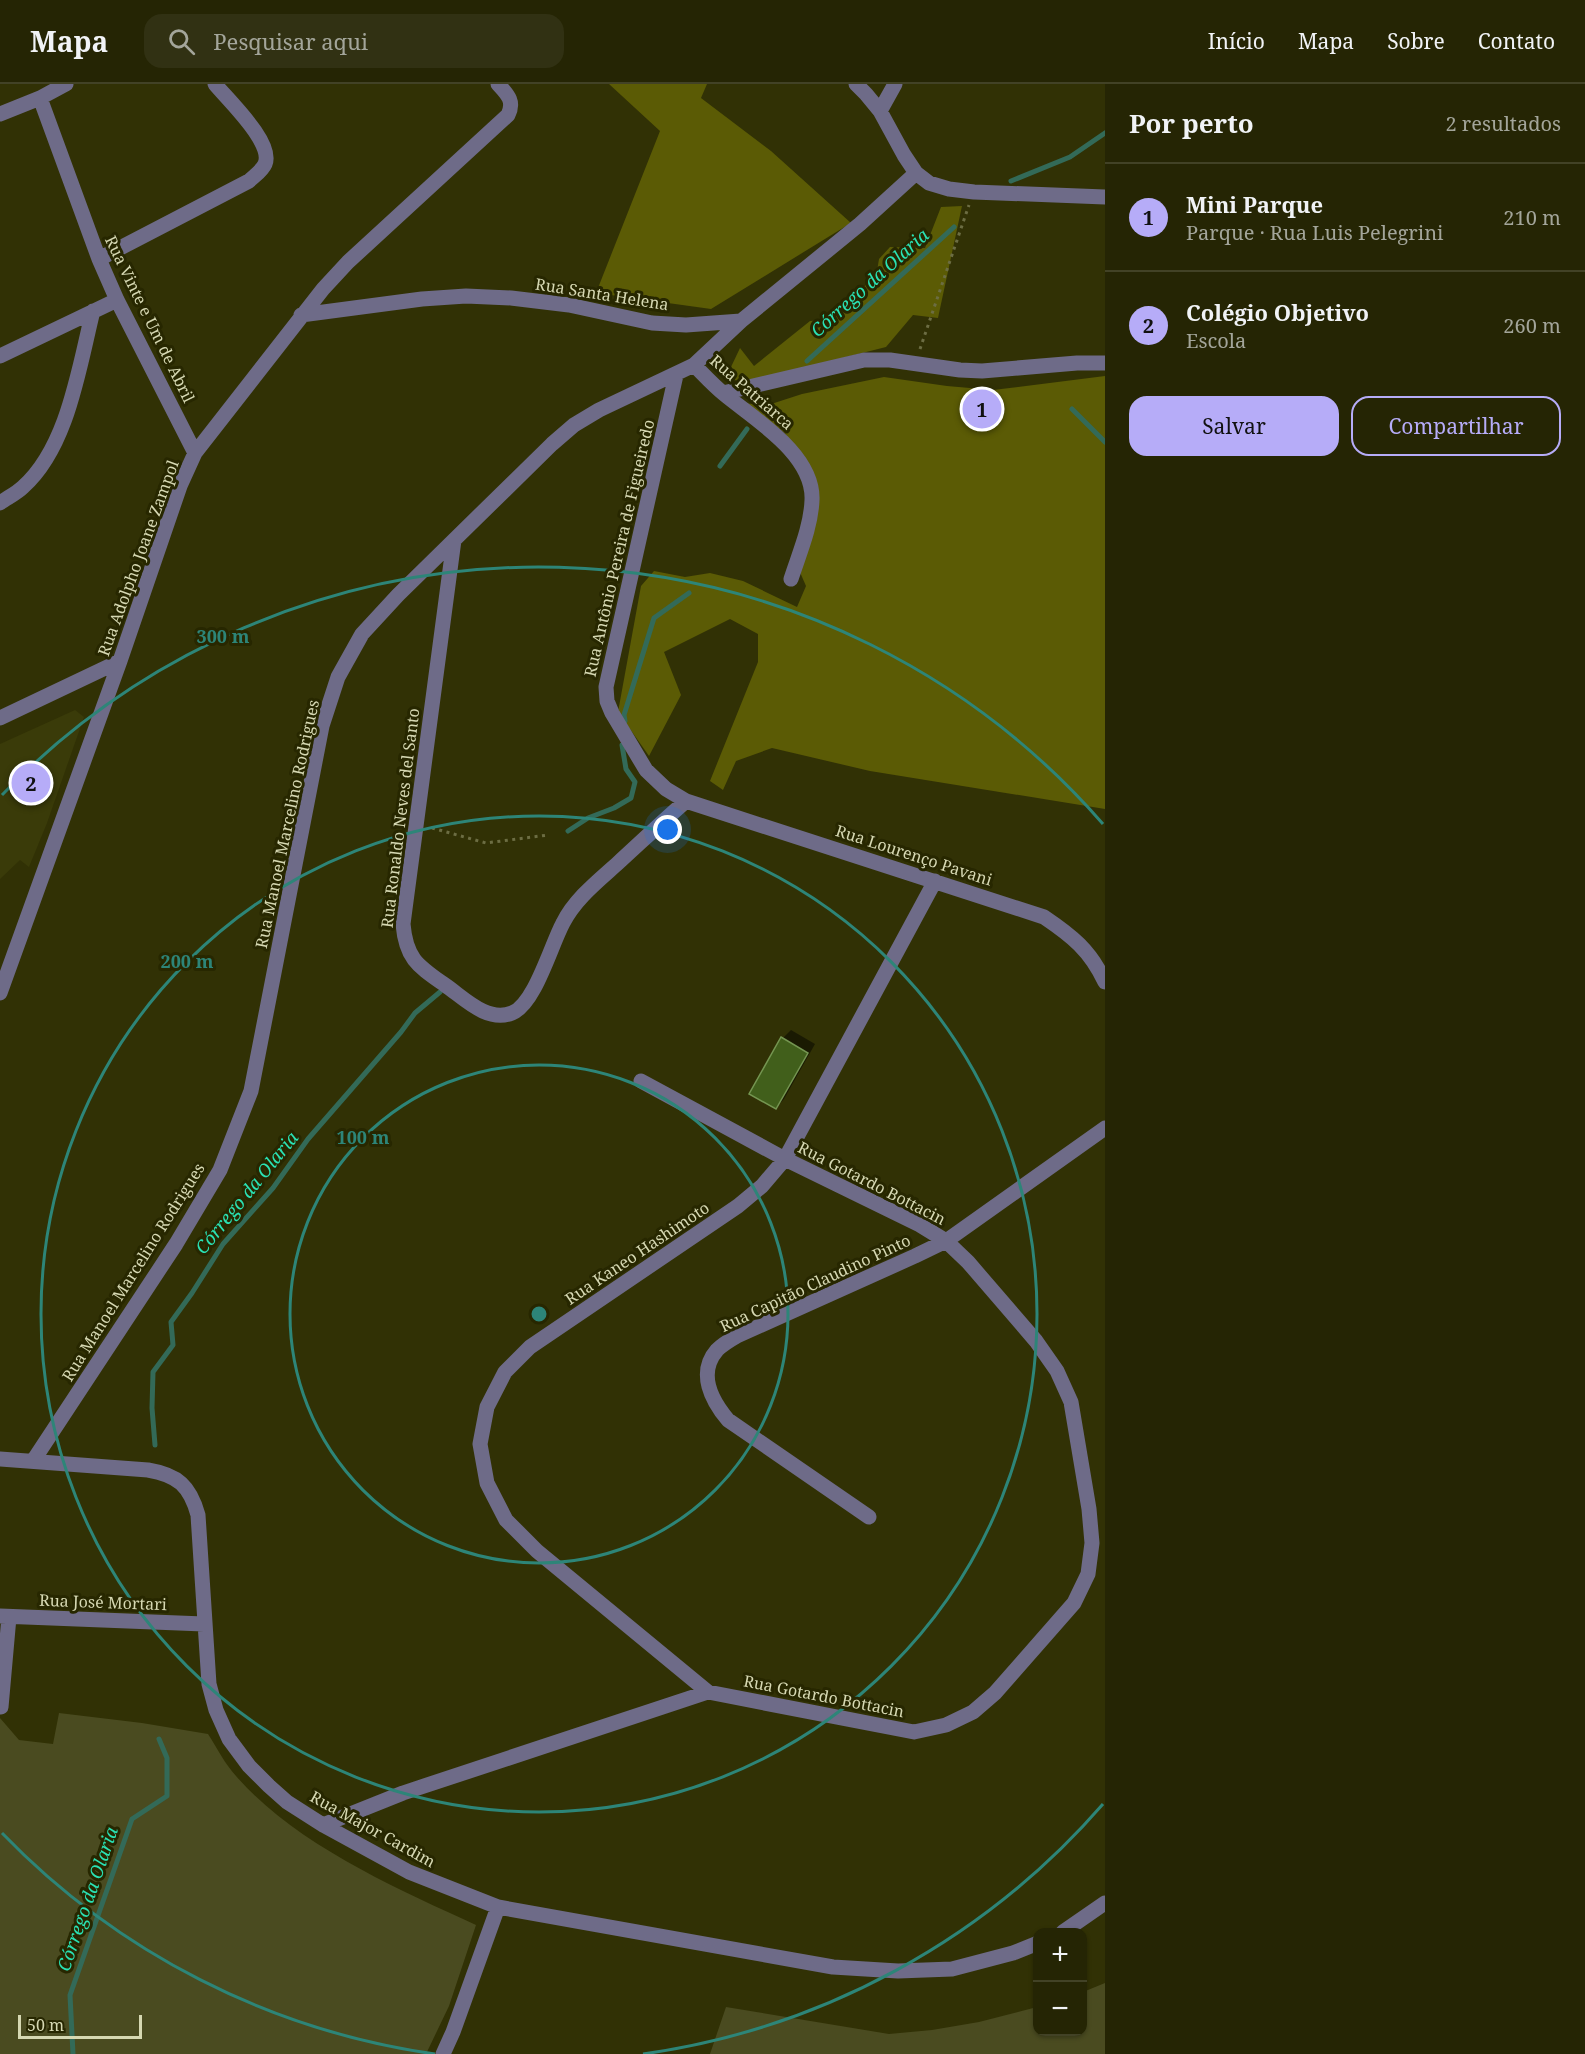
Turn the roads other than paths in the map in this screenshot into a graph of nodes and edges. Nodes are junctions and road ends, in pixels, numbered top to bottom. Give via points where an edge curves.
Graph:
1 (66, 84) edge
2 (215, 84) edge
3 (498, 84) edge
4 (856, 84) edge
5 (895, 84) edge
6 (40, 98) junction
7 (879, 111) junction
8 (0, 114) edge
9 (916, 173) junction
10 (1105, 197) edge
11 (99, 259) junction
12 (117, 300) junction
13 (93, 311) junction
14 (301, 315) junction
15 (741, 321) junction
16 (0, 356) edge
17 (1105, 363) edge
18 (694, 365) junction
19 (676, 375) junction
20 (723, 393) junction
21 (195, 453) junction
22 (0, 503) edge
23 (454, 540) junction
24 (791, 579) dead end
25 (120, 661) junction
26 (0, 718) edge
27 (686, 801) junction
28 (935, 881) junction
29 (1105, 982) edge
30 (0, 993) edge
31 (640, 1081) dead end
32 (1105, 1128) edge
33 (785, 1159) junction
34 (946, 1241) junction
35 (0, 1460) edge
36 (33, 1461) junction
37 (869, 1517) dead end
38 (4, 1617) edge
39 (204, 1624) junction
40 (708, 1692) junction
41 (2, 1707) edge
42 (323, 1825) junction
43 (1105, 1903) edge
44 (498, 1907) junction
45 (1069, 1928) edge
46 (1033, 1945) edge
47 (443, 2054) edge

1 - 6 street
2 - 11 street via 262,140 267,153 265,164 249,181
3 - 14 street, Rua Adolpho Joane Zampol via 512,104 508,115 348,262
4 - 7 street
5 - 7 street
6 - 8 street
6 - 11 street, Rua Vinte e Um de Abril
7 - 9 street
9 - 10 street via 929,183 949,189
9 - 15 street
11 - 12 street, Rua Vinte e Um de Abril
12 - 13 street
12 - 21 street, Rua Vinte e Um de Abril
13 - 16 street
13 - 22 street via 66,414 46,460 23,487
14 - 15 street, Rua Santa Helena via 466,296 569,305 652,322 686,325
14 - 21 street, Rua Adolpho Joane Zampol
15 - 18 street, Rua Manoel Marcelino Rodrigues
17 - 20 street via 960,370 864,360
18 - 19 street, Rua Manoel Marcelino Rodrigues
18 - 20 street, Rua Patriarca
19 - 23 street, Rua Manoel Marcelino Rodrigues via 574,425
19 - 27 street, Rua Antônio Pereira de Figueiredo via 606,687 612,713 646,770
20 - 24 street, Rua Patriarca via 781,438 808,478 810,516
21 - 25 street, Rua Adolpho Joane Zampol
23 - 27 street, Rua Ronaldo Neves del Santo via 403,924 404,942 419,967 487,1014 501,1017 515,1012 528,1001 563,922 589,890
23 - 36 street, Rua Manoel Marcelino Rodrigues via 362,634 338,677 322,726 251,1091 220,1170
25 - 26 street
25 - 30 street, Rua Adolpho Joane Zampol
27 - 28 street, Rua Lourenço Pavani
28 - 29 street, Rua Lourenço Pavani via 1044,916 1070,935 1095,962
28 - 33 street, Rua Kaneo Hashimoto
31 - 33 street, Rua Gotardo Bottacin
32 - 34 street, Rua Capitão Claudino Pinto
33 - 34 street, Rua Gotardo Bottacin
33 - 40 street, Rua Kaneo Hashimoto via 738,1206 530,1347 505,1372 487,1407 480,1444 487,1483 506,1520 537,1551
34 - 37 street, Rua Capitão Claudino Pinto via 737,1336 717,1349 708,1365 708,1387 716,1406 728,1420
34 - 40 street, Rua Gotardo Bottacin via 1036,1341 1058,1371 1071,1402 1092,1543 1088,1574 1074,1603 995,1693 973,1712 946,1725 914,1732
35 - 36 street, Rua Major Cardim
36 - 39 street, Rua Major Cardim via 148,1470 177,1479 194,1500 198,1515
38 - 39 street, Rua José Mortari
38 - 41 street
39 - 42 street, Rua Major Cardim via 210,1684 229,1739 269,1786
40 - 42 street, Rua Gotardo Bottacin via 403,1793
42 - 44 street, Rua Major Cardim via 409,1872
43 - 45 street
44 - 46 street, Rua Major Cardim via 833,1967 952,1969
44 - 47 street

